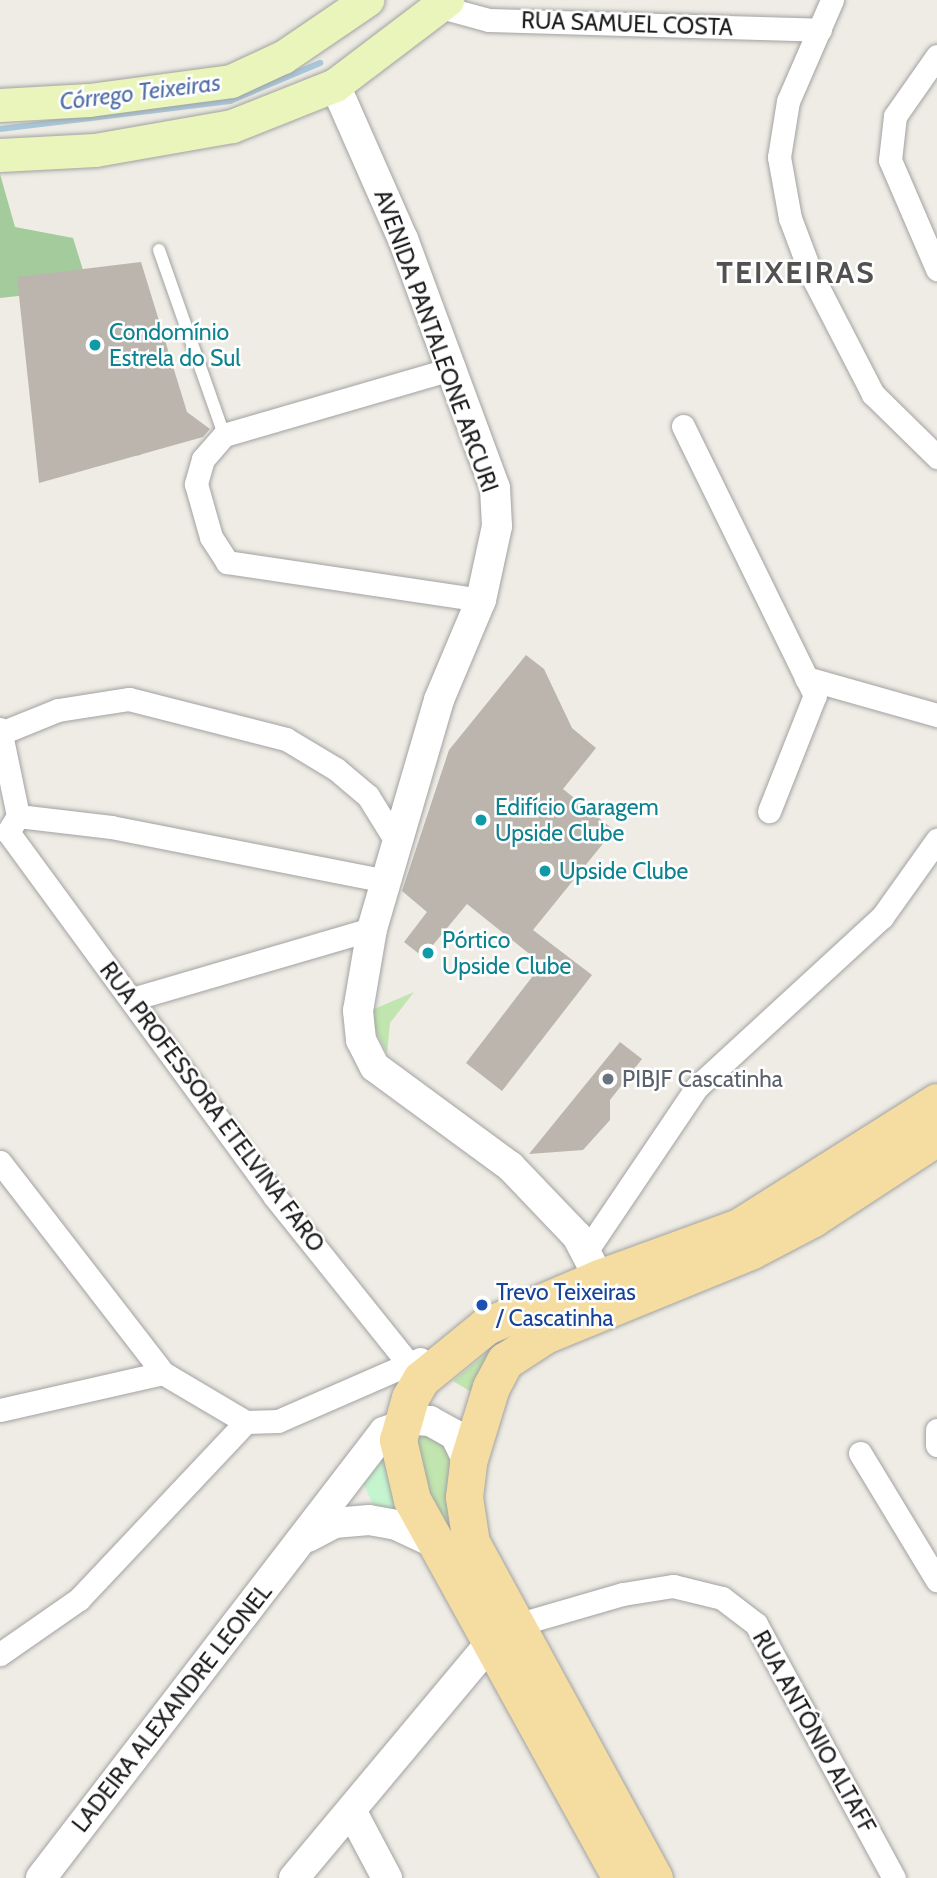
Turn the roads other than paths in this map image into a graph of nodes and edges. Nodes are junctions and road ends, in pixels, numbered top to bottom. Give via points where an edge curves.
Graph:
1 (367, 0) edge
2 (832, 0) edge
3 (441, 2) edge
4 (339, 21) junction
5 (820, 30) junction
6 (937, 56) edge
7 (334, 85) junction
8 (0, 105) edge
9 (0, 155) edge
10 (926, 220) edge
11 (159, 250) dead end
12 (937, 269) edge
13 (451, 369) junction
14 (683, 426) dead end
15 (225, 435) junction
16 (937, 457) edge
17 (481, 600) junction
18 (806, 678) junction
19 (937, 715) edge
20 (0, 731) edge
21 (769, 811) dead end
22 (9, 823) edge
23 (937, 841) edge
24 (397, 843) junction
25 (386, 881) junction
26 (372, 929) junction
27 (132, 999) junction
28 (937, 1102) edge
29 (937, 1137) edge
30 (0, 1161) edge
31 (593, 1264) junction
32 (414, 1371) junction
33 (163, 1373) junction
34 (2, 1405) edge
35 (246, 1422) junction
36 (401, 1423) junction
37 (937, 1430) edge
38 (937, 1445) edge
39 (471, 1451) junction
40 (860, 1453) dead end
41 (304, 1538) junction
42 (435, 1543) junction
43 (937, 1580) edge
44 (504, 1633) junction
45 (0, 1654) edge
46 (515, 1682) junction
47 (456, 1685) junction
48 (352, 1812) junction
49 (41, 1878) edge
50 (294, 1878) edge
51 (387, 1878) edge
52 (621, 1878) edge
53 (654, 1878) edge
54 (894, 1878) edge

1 - 4 main road
2 - 5 street
3 - 5 street, RUA SAMUEL COSTA via 489,20
3 - 7 main road
4 - 7 main road via 328,73
4 - 8 main road via 284,57 230,81 89,100
5 - 16 street via 788,101 782,135 779,157 790,218 811,274 873,394
6 - 10 street via 895,116 890,160
7 - 9 main road via 232,126 95,150
7 - 13 street, AVENIDA PANTALEONE ARCURI via 403,239
10 - 12 street
11 - 15 lane
13 - 15 street
13 - 17 street, AVENIDA PANTALEONE ARCURI via 495,488 497,526
14 - 18 street
15 - 17 street via 203,459 196,484 201,510 227,562
17 - 24 street, AVENIDA PANTALEONE ARCURI via 439,701
18 - 19 street
18 - 21 street via 815,695
20 - 22 street, RUA PROFESSORA ETELVINA FARO
20 - 24 street via 58,710 129,699 286,739 336,769 368,796
22 - 25 street via 111,827
22 - 27 street, RUA PROFESSORA ETELVINA FARO
23 - 31 street via 882,917 697,1087
24 - 25 street, AVENIDA PANTALEONE ARCURI
25 - 26 street, AVENIDA PANTALEONE ARCURI
26 - 27 street
26 - 31 street, AVENIDA PANTALEONE ARCURI via 358,1011 361,1040 375,1067 510,1166
27 - 32 street, RUA PROFESSORA ETELVINA FARO via 275,1197
28 - 31 main road via 739,1227
29 - 39 main road via 813,1218 750,1251 545,1335 505,1361 491,1387
30 - 33 street
31 - 32 main road via 545,1299 486,1326
31 - 39 main road via 599,1291 591,1300 521,1334 495,1359 470,1427
32 - 35 street via 278,1421
32 - 36 main road
33 - 34 street
33 - 35 street
35 - 45 street via 79,1599
36 - 39 street via 415,1420 443,1426
36 - 41 street, LADEIRA ALEXANDRE LEONEL via 384,1432
36 - 42 main road via 399,1458 412,1500
37 - 38 street
39 - 44 main road via 464,1497 471,1543
40 - 43 street
41 - 42 street, LADEIRA ALEXANDRE LEONEL via 334,1523 369,1520 396,1525
41 - 49 street, LADEIRA ALEXANDRE LEONEL
42 - 44 main road
44 - 46 main road
44 - 47 street
44 - 53 main road
44 - 54 street, RUA ANTÔNIO ALTAFF via 623,1594 673,1587 722,1598 756,1624
46 - 47 street via 489,1676
46 - 52 main road
47 - 48 street
48 - 50 street
48 - 51 street

